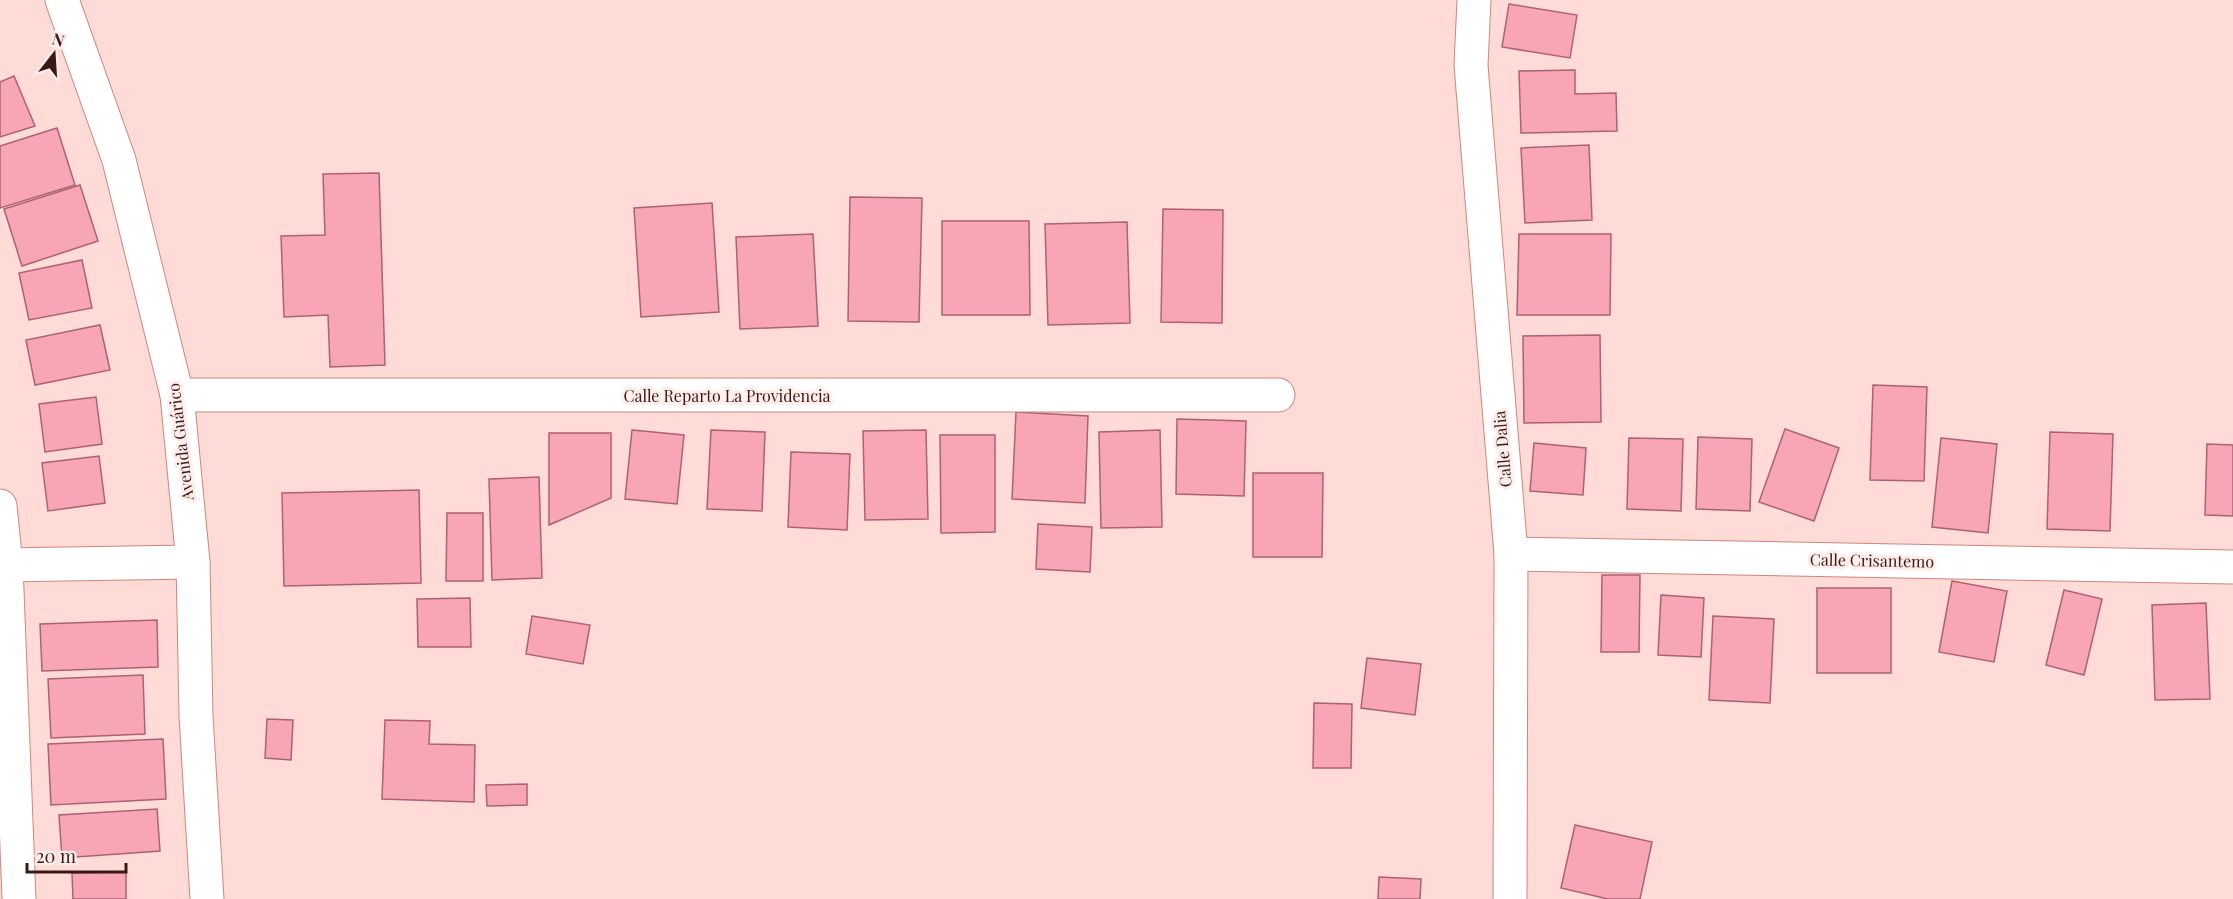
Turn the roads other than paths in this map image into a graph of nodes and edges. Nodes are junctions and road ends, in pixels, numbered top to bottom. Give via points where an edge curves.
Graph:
1 (62, 0) edge
2 (1474, 0) edge
3 (177, 395) junction
4 (1278, 395) dead end
5 (0, 506) edge
6 (1511, 554) junction
7 (193, 562) junction
8 (3, 565) edge
9 (2233, 567) edge
10 (9, 865) edge
11 (19, 899) edge
12 (207, 899) edge
13 (1510, 899) edge

1 - 3 street, Avenida Guárico via 119,160
2 - 6 street, Calle Dalia via 1471,65
3 - 4 street, Calle Reparto La Providencia
3 - 7 street, Avenida Guárico
5 - 8 street
6 - 9 street, Calle Crisantemo
6 - 13 street, Calle Dalia
7 - 8 street
7 - 12 street, Avenida Guárico via 196,716
8 - 10 street
10 - 11 street

